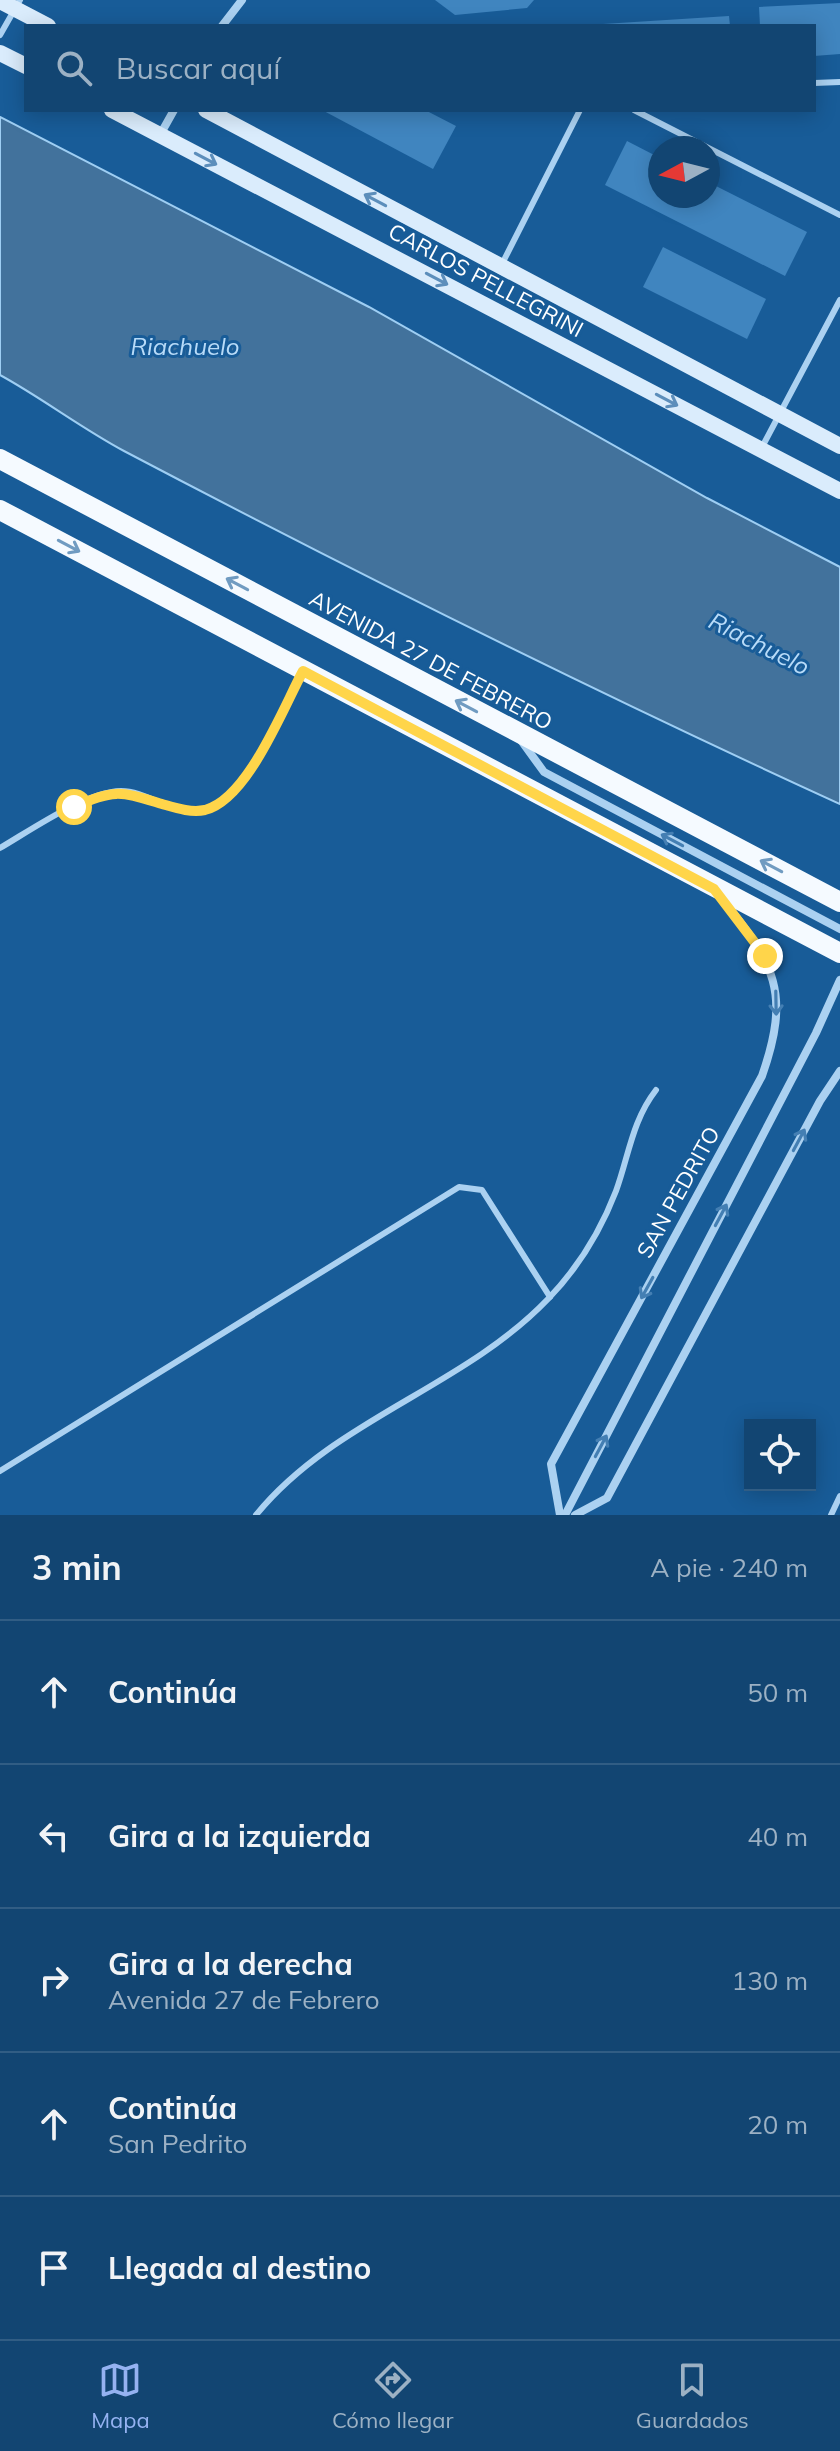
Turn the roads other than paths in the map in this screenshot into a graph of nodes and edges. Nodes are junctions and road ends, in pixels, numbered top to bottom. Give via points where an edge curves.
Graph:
1 (242, 0) edge
2 (11, 3) edge
3 (45, 24) edge
4 (224, 24) edge
5 (0, 35) edge
6 (0, 53) edge
7 (24, 65) edge
8 (840, 82) edge
9 (816, 83) edge
10 (116, 112) edge
11 (173, 112) edge
12 (210, 112) edge
13 (579, 112) edge
14 (638, 112) edge
15 (160, 135) junction
16 (840, 215) edge
17 (501, 267) junction
18 (840, 300) edge
19 (780, 414) junction
20 (840, 446) edge
21 (761, 449) junction
22 (0, 459) edge
23 (840, 491) edge
24 (0, 510) edge
25 (303, 671) junction
26 (514, 731) junction
27 (0, 848) edge
28 (714, 889) junction
29 (840, 902) edge
30 (840, 929) edge
31 (840, 953) edge
32 (840, 980) edge
33 (840, 1071) edge
34 (656, 1090) dead end
35 (550, 1297) junction
36 (0, 1471) edge
37 (840, 1496) edge
38 (256, 1515) edge
39 (562, 1515) edge
40 (575, 1515) edge
41 (831, 1515) edge

1 - 4 street
2 - 3 main road
2 - 5 lane
6 - 7 main road
8 - 9 lane
10 - 15 main road, CARLOS PELLEGRINI
11 - 15 street
17 -> 12 main road, CARLOS PELLEGRINI
13 - 17 lane
14 - 16 lane
15 -> 21 main road, CARLOS PELLEGRINI
17 - 19 main road, CARLOS PELLEGRINI
18 - 19 lane
19 - 20 main road, CARLOS PELLEGRINI
19 - 21 lane
21 - 23 main road, CARLOS PELLEGRINI
26 -> 22 main road, AVENIDA 27 DE FEBRERO
24 -> 25 main road
25 - 27 lane via 228,798 190,811 124,791 102,794
25 - 28 main road
29 -> 26 main road, AVENIDA 27 DE FEBRERO
30 -> 26 street via 544,772
28 - 31 main road
28 -> 39 street, SAN PEDRITO via 765,956 775,981 773,1045 762,1076 551,1464
39 -> 32 street, SAN PEDRITO
40 -> 33 street via 607,1498
34 - 35 lane via 639,1112 616,1192 581,1260
35 - 36 lane via 482,1190 459,1187
35 - 38 lane via 516,1330 321,1452
37 - 41 lane

